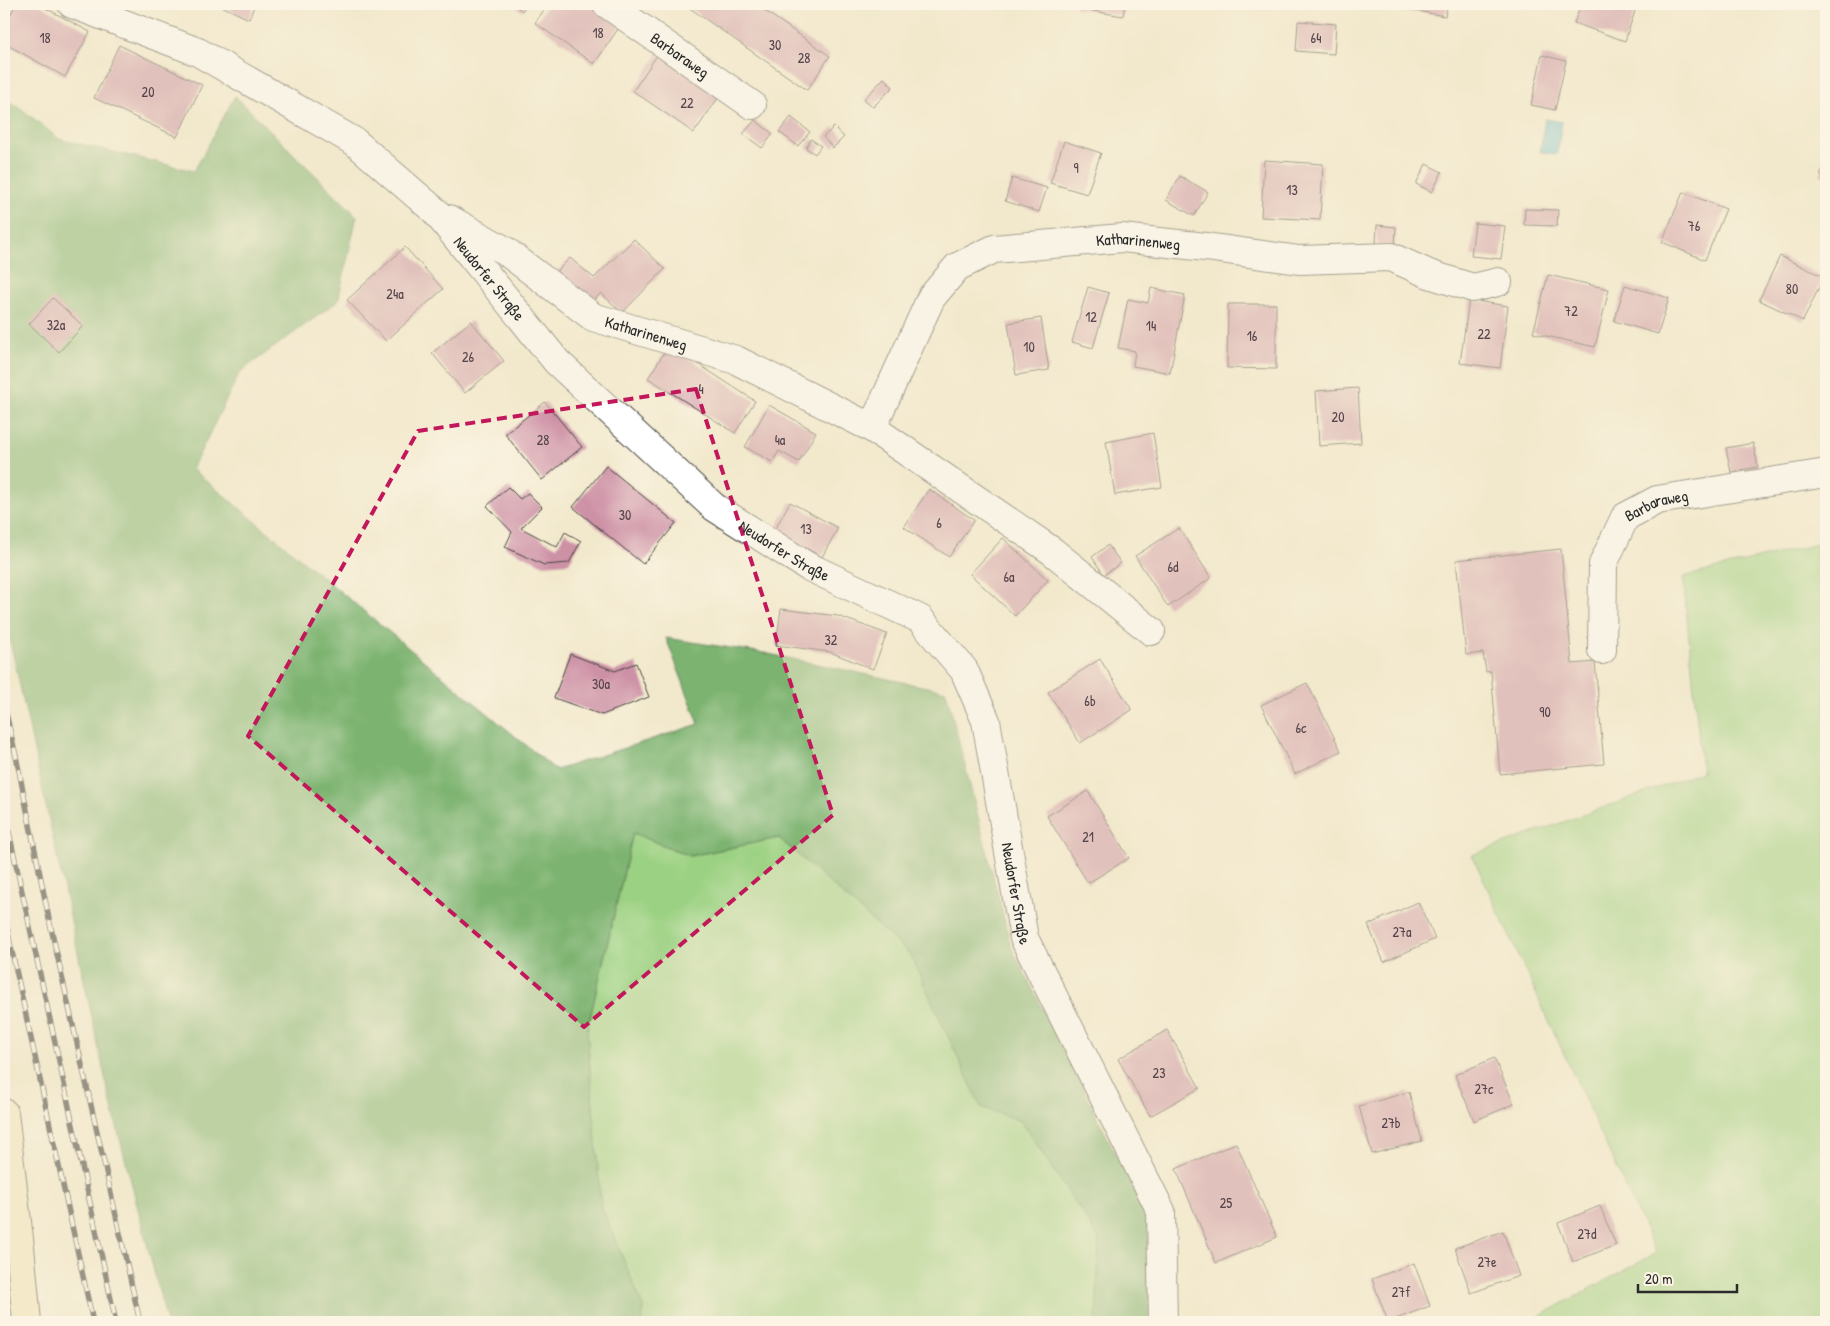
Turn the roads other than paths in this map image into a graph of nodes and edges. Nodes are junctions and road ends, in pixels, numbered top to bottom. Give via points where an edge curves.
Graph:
1 (72, 4) edge
2 (607, 4) edge
3 (752, 105) dead end
4 (436, 212) junction
5 (1498, 282) dead end
6 (872, 428) junction
7 (1826, 473) edge
8 (1151, 631) dead end
9 (1602, 650) dead end
10 (4, 1113) edge
11 (27, 1322) edge
12 (1163, 1322) edge

1 - 4 street, Neudorfer Straße via 198,52 355,142
2 - 3 street, Barbaraweg
4 - 6 street, Katharinenweg via 504,250 593,317 736,360
4 - 12 street, Neudorfer Straße via 557,362 714,507 807,566 920,619 964,670 986,721 1024,938 1161,1211
5 - 6 street, Katharinenweg via 1473,288 1391,257 1299,260 1122,238 994,249 957,267 931,298
6 - 8 street, Katharinenweg via 1052,552
7 - 9 street, Barbaraweg via 1657,500 1625,516 1603,564
10 - 11 main road

